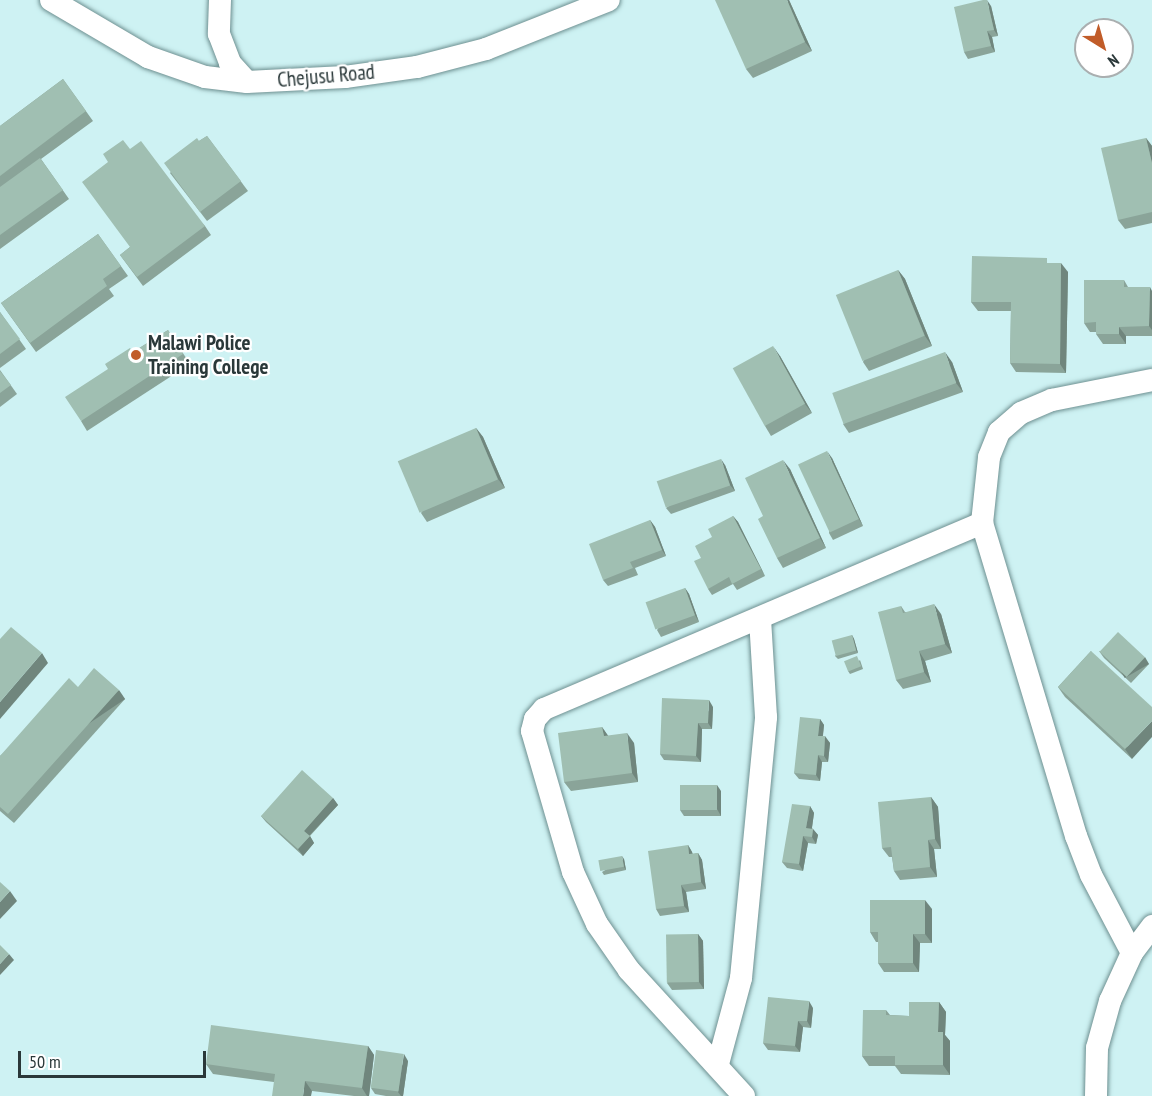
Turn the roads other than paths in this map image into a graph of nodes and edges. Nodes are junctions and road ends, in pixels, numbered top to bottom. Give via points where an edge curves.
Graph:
1 (51, 0) edge
2 (220, 0) edge
3 (609, 0) edge
4 (247, 82) junction
5 (1152, 380) edge
6 (982, 523) junction
7 (760, 619) junction
8 (1152, 926) edge
9 (1132, 953) junction
10 (718, 1064) junction
11 (744, 1096) edge
12 (1096, 1096) edge

1 - 4 street, Chejusu Road via 148,57 205,77
2 - 4 street via 219,34 230,63
3 - 4 street, Chejusu Road via 486,49 417,67 345,77
5 - 6 street via 1052,400 1021,413 999,432 989,457
6 - 7 street
6 - 9 street via 1076,836 1091,875
7 - 10 street via 766,717 741,978
7 - 10 street via 544,709 535,719 532,731 573,872 597,924 629,970
8 - 9 street
9 - 12 street via 1101,1027
10 - 11 street

